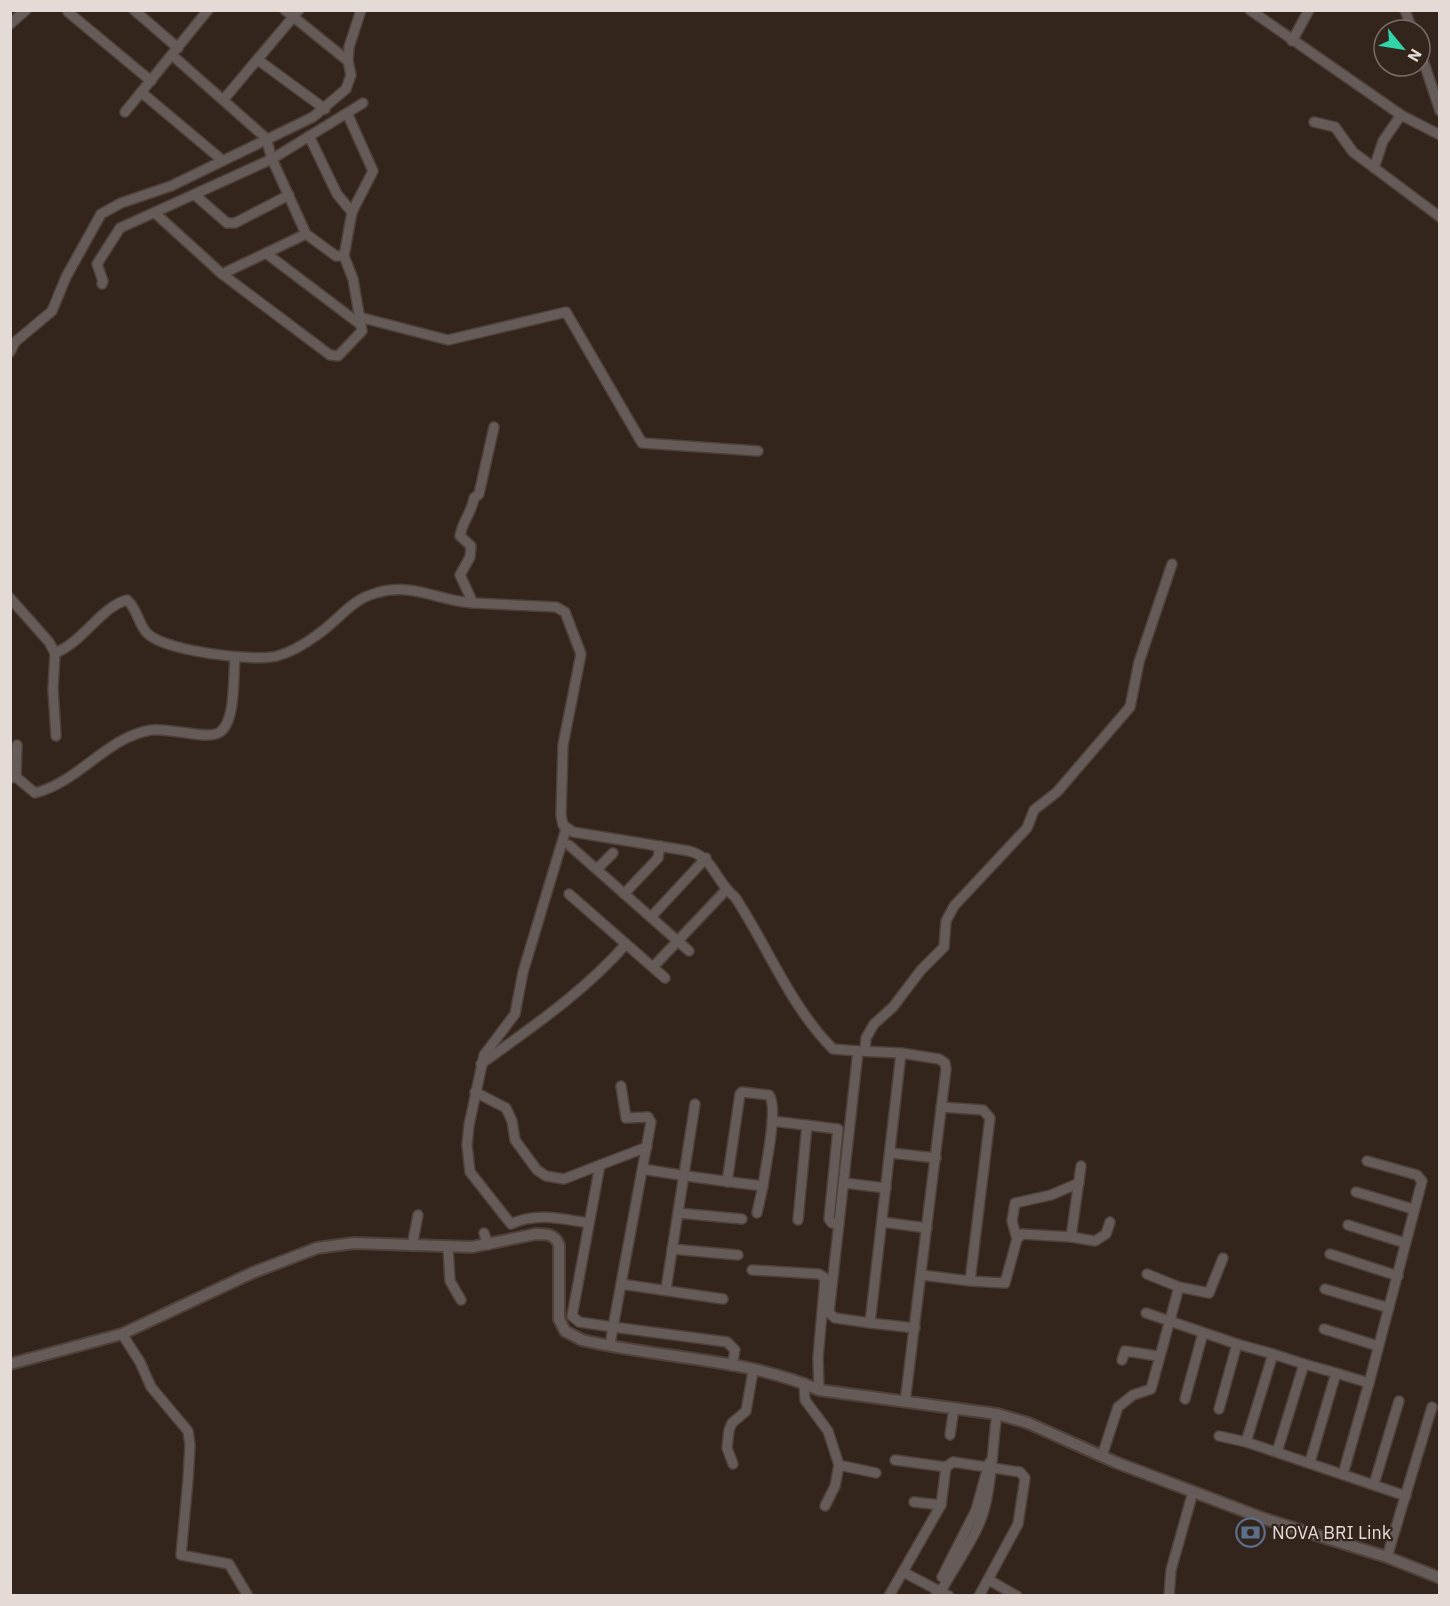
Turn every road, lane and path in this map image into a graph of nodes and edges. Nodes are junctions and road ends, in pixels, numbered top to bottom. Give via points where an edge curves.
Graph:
1 (26, 10) edge
2 (134, 10) edge
3 (361, 10) edge
4 (1250, 10) edge
5 (1309, 10) edge
6 (68, 12) edge
7 (202, 13) edge
8 (292, 13) edge
9 (10, 24) edge
10 (1292, 41) junction
11 (175, 51) junction
12 (258, 60) junction
13 (348, 61) junction
14 (1429, 78) edge
15 (151, 81) junction
16 (141, 92) junction
17 (224, 99) junction
18 (363, 103) dead end
19 (325, 110) junction
20 (1440, 111) edge
21 (125, 112) dead end
22 (347, 113) junction
23 (1401, 115) junction
24 (1314, 122) dead end
25 (1440, 135) edge
26 (309, 136) junction
27 (269, 149) junction
28 (222, 160) junction
29 (1374, 168) junction
30 (195, 195) junction
31 (289, 195) junction
32 (352, 212) junction
33 (155, 213) junction
34 (1440, 217) edge
35 (306, 234) junction
36 (267, 254) junction
37 (344, 256) junction
38 (222, 274) junction
39 (102, 284) dead end
40 (360, 321) junction
41 (10, 352) edge
42 (494, 427) dead end
43 (758, 450) dead end
44 (1172, 564) dead end
45 (10, 598) edge
46 (473, 603) junction
47 (55, 653) junction
48 (235, 657) junction
49 (56, 736) dead end
50 (17, 745) dead end
51 (13, 778) edge
52 (566, 829) junction
53 (569, 845) dead end
54 (660, 846) junction
55 (613, 853) dead end
56 (706, 858) junction
57 (597, 869) junction
58 (726, 890) junction
59 (569, 894) dead end
60 (624, 894) junction
61 (651, 917) junction
62 (678, 941) junction
63 (626, 944) junction
64 (689, 951) dead end
65 (652, 967) junction
66 (665, 978) dead end
67 (862, 1051) junction
68 (901, 1053) junction
69 (481, 1064) junction
70 (621, 1086) dead end
71 (475, 1092) junction
72 (695, 1104) dead end
73 (941, 1107) junction
74 (771, 1120) junction
75 (807, 1125) junction
76 (647, 1147) junction
77 (891, 1153) junction
78 (936, 1158) junction
79 (1367, 1161) dead end
80 (600, 1165) junction
81 (1081, 1166) dead end
82 (643, 1169) junction
83 (683, 1176) junction
84 (727, 1182) junction
85 (844, 1183) junction
86 (1079, 1184) junction
87 (763, 1186) junction
88 (886, 1188) junction
89 (1356, 1192) dead end
90 (1413, 1209) junction
91 (678, 1213) junction
92 (757, 1213) dead end
93 (418, 1215) dead end
94 (742, 1219) dead end
95 (798, 1220) dead end
96 (882, 1222) junction
97 (1110, 1222) dead end
98 (589, 1223) junction
99 (511, 1224) junction
100 (839, 1224) junction
101 (1348, 1225) dead end
102 (927, 1228) junction
103 (484, 1233) dead end
104 (1071, 1237) junction
105 (516, 1239) junction
106 (1017, 1239) junction
107 (1405, 1243) junction
108 (488, 1245) junction
109 (412, 1246) junction
110 (448, 1246) junction
111 (672, 1249) junction
112 (1330, 1254) dead end
113 (738, 1255) dead end
114 (1223, 1258) dead end
115 (752, 1270) dead end
116 (1147, 1274) dead end
117 (922, 1275) junction
118 (1398, 1276) junction
119 (970, 1281) junction
120 (621, 1284) junction
121 (1179, 1287) junction
122 (666, 1289) junction
123 (1325, 1289) dead end
124 (723, 1299) dead end
125 (461, 1300) dead end
126 (1389, 1308) junction
127 (1146, 1313) dead end
128 (870, 1323) junction
129 (1168, 1323) junction
130 (613, 1327) junction
131 (915, 1328) junction
132 (1324, 1329) dead end
133 (1203, 1333) junction
134 (122, 1334) junction
135 (1237, 1344) junction
136 (610, 1345) junction
137 (1378, 1346) junction
138 (1273, 1354) junction
139 (1158, 1356) junction
140 (1122, 1360) dead end
141 (10, 1364) edge
142 (1304, 1364) junction
143 (732, 1366) junction
144 (753, 1371) junction
145 (1336, 1373) junction
146 (804, 1383) junction
147 (1369, 1383) junction
148 (819, 1390) junction
149 (1185, 1399) dead end
150 (1399, 1401) dead end
151 (905, 1402) junction
152 (1432, 1407) dead end
153 (954, 1408) junction
154 (1219, 1409) dead end
155 (997, 1414) junction
156 (950, 1435) dead end
157 (1219, 1436) dead end
158 (1246, 1442) junction
159 (1277, 1452) junction
160 (1102, 1456) junction
161 (895, 1460) dead end
162 (1311, 1462) junction
163 (733, 1464) dead end
164 (839, 1465) junction
165 (990, 1465) junction
166 (945, 1467) junction
167 (876, 1473) dead end
168 (1343, 1474) junction
169 (1374, 1484) junction
170 (1193, 1492) junction
171 (1406, 1496) junction
172 (914, 1502) dead end
173 (941, 1504) junction
174 (825, 1506) dead end
175 (1387, 1557) junction
176 (903, 1572) junction
177 (1440, 1578) edge
178 (989, 1580) junction
179 (939, 1593) edge
180 (248, 1596) edge
181 (889, 1596) edge
182 (979, 1596) edge
183 (1017, 1596) edge
184 (1169, 1596) edge

1 - 9 street
2 - 11 street
3 - 13 street
4 - 10 street
5 - 10 street
6 - 15 street
7 - 11 street
8 - 12 street
8 - 13 street
10 - 23 street
11 - 15 street
11 - 17 street
12 - 17 street
12 - 19 street
13 - 19 street via 351,81
14 - 20 street
15 - 16 street
16 - 21 street
16 - 28 street
17 - 27 street
18 - 22 street
19 - 27 street
22 - 26 street
22 - 32 street via 373,171
23 - 25 street
23 - 29 street via 1383,141
24 - 29 street via 1335,127 1353,152
26 - 27 street
26 - 32 street via 337,194
27 - 28 street
27 - 30 street
27 - 31 street
28 - 41 street via 101,214 52,311 15,342
29 - 34 street
30 - 31 street via 227,223 235,223
30 - 33 street
31 - 35 street
32 - 37 street
33 - 38 street
33 - 39 street via 117,231 97,264
35 - 36 street
35 - 37 street via 336,256
36 - 38 street
36 - 40 street
37 - 40 street via 353,279
38 - 40 street via 330,355 338,356 362,331
40 - 43 street via 448,340 566,312 642,443
42 - 46 street via 479,494 460,536 471,546 470,557 460,574
44 - 67 street via 1139,662 1130,707 1057,792 1034,810 1027,828 954,906 946,921 944,947 874,1024
45 - 47 street
46 - 48 street via 449,601 418,589 378,592 358,599 299,647 275,656
46 - 52 street via 556,607 566,612 580,654 563,754 561,815
47 - 48 street via 75,643 117,604 127,600 148,634 159,641 180,649
47 - 49 street
48 - 51 street via 230,715 220,732 212,735 166,729 138,734 123,739 62,782 34,793
50 - 51 street
52 - 54 street
52 - 69 street via 523,972 515,1014 488,1047
53 - 57 street
54 - 56 street
54 - 60 street via 658,858
55 - 57 street
56 - 58 street
56 - 61 street
57 - 60 street
58 - 62 street
58 - 67 street via 740,904 786,986 819,1033 833,1049
59 - 63 street
60 - 61 street
61 - 62 street
62 - 64 street
62 - 65 street
63 - 65 street
63 - 69 street via 570,998
65 - 66 street
67 - 68 street
67 - 85 street
68 - 73 street via 945,1063
68 - 77 street
69 - 71 street
70 - 76 street via 626,1118 651,1119
71 - 80 street via 506,1108 515,1140 546,1176 564,1179
71 - 99 street via 468,1164 475,1181
72 - 83 street
73 - 78 street
73 - 119 street via 983,1110 990,1118
74 - 75 street
74 - 84 street via 769,1095 740,1092
74 - 87 street
75 - 95 street
75 - 100 street via 837,1130 829,1219
76 - 80 street
76 - 82 street
77 - 78 street
77 - 88 street
78 - 102 street
79 - 90 street via 1420,1178
80 - 98 street
81 - 86 street
82 - 83 street
82 - 120 street
83 - 84 street
83 - 91 street
84 - 87 street
85 - 88 street
85 - 100 street
86 - 104 street
86 - 106 street via 1051,1196 1015,1203 1012,1221
87 - 92 street
88 - 96 street
89 - 90 street
90 - 107 street
91 - 94 street
91 - 111 street
93 - 109 street
96 - 102 street
96 - 128 street
97 - 104 street via 1106,1234 1095,1241
98 - 99 street via 531,1217
98 - 130 street via 572,1316 579,1322
99 - 105 street
100 - 128 street via 829,1315
101 - 107 street
102 - 117 street
103 - 108 street
104 - 106 street via 1022,1234
105 - 108 street
105 - 136 street via 536,1234 557,1239 561,1258 555,1280 559,1319 565,1331 582,1340
106 - 119 street via 1006,1282
107 - 118 street
108 - 110 street
109 - 110 street
109 - 134 street via 354,1243 317,1248 252,1273
110 - 125 street via 450,1281
111 - 113 street
111 - 122 street
112 - 118 street
114 - 121 street via 1209,1293
115 - 148 street via 824,1276
116 - 121 street
117 - 119 street
117 - 131 street
118 - 126 street
120 - 122 street
120 - 130 street
121 - 129 street
122 - 124 street
123 - 126 street
126 - 137 street
127 - 129 street
128 - 131 street
129 - 133 street
129 - 139 street
130 - 136 street
130 - 143 street via 727,1342 735,1350
131 - 151 street
132 - 137 street
133 - 135 street
133 - 149 street
134 - 141 street
134 - 180 street via 151,1387 188,1431 181,1555 224,1562 238,1574
135 - 138 street
135 - 154 street
136 - 143 street
137 - 147 street
138 - 142 street
138 - 158 street
139 - 140 street via 1125,1351
139 - 160 street via 1151,1389 1133,1395 1118,1407
142 - 145 street
142 - 159 street
143 - 144 street
144 - 146 street
144 - 163 street via 746,1411 729,1430 727,1448
145 - 147 street
145 - 162 street
146 - 148 street
146 - 164 street via 805,1401 828,1431
147 - 168 street
148 - 151 street
150 - 169 street
151 - 153 street
152 - 171 street
153 - 155 street
153 - 156 street
155 - 160 street via 1028,1423
155 - 165 street
157 - 158 street
158 - 159 street
159 - 162 street
160 - 170 street
161 - 166 street
162 - 168 street
164 - 167 street
164 - 174 street via 835,1486
165 - 166 street via 953,1462
165 - 178 street via 1020,1472 1025,1478 1018,1524
165 - 179 street via 980,1511
166 - 173 street
168 - 169 street
169 - 171 street
170 - 175 street via 1264,1519
170 - 184 street via 1171,1570
171 - 175 street
172 - 173 street
173 - 176 street
175 - 177 street
176 - 179 street
176 - 181 street
178 - 182 street
178 - 183 street

